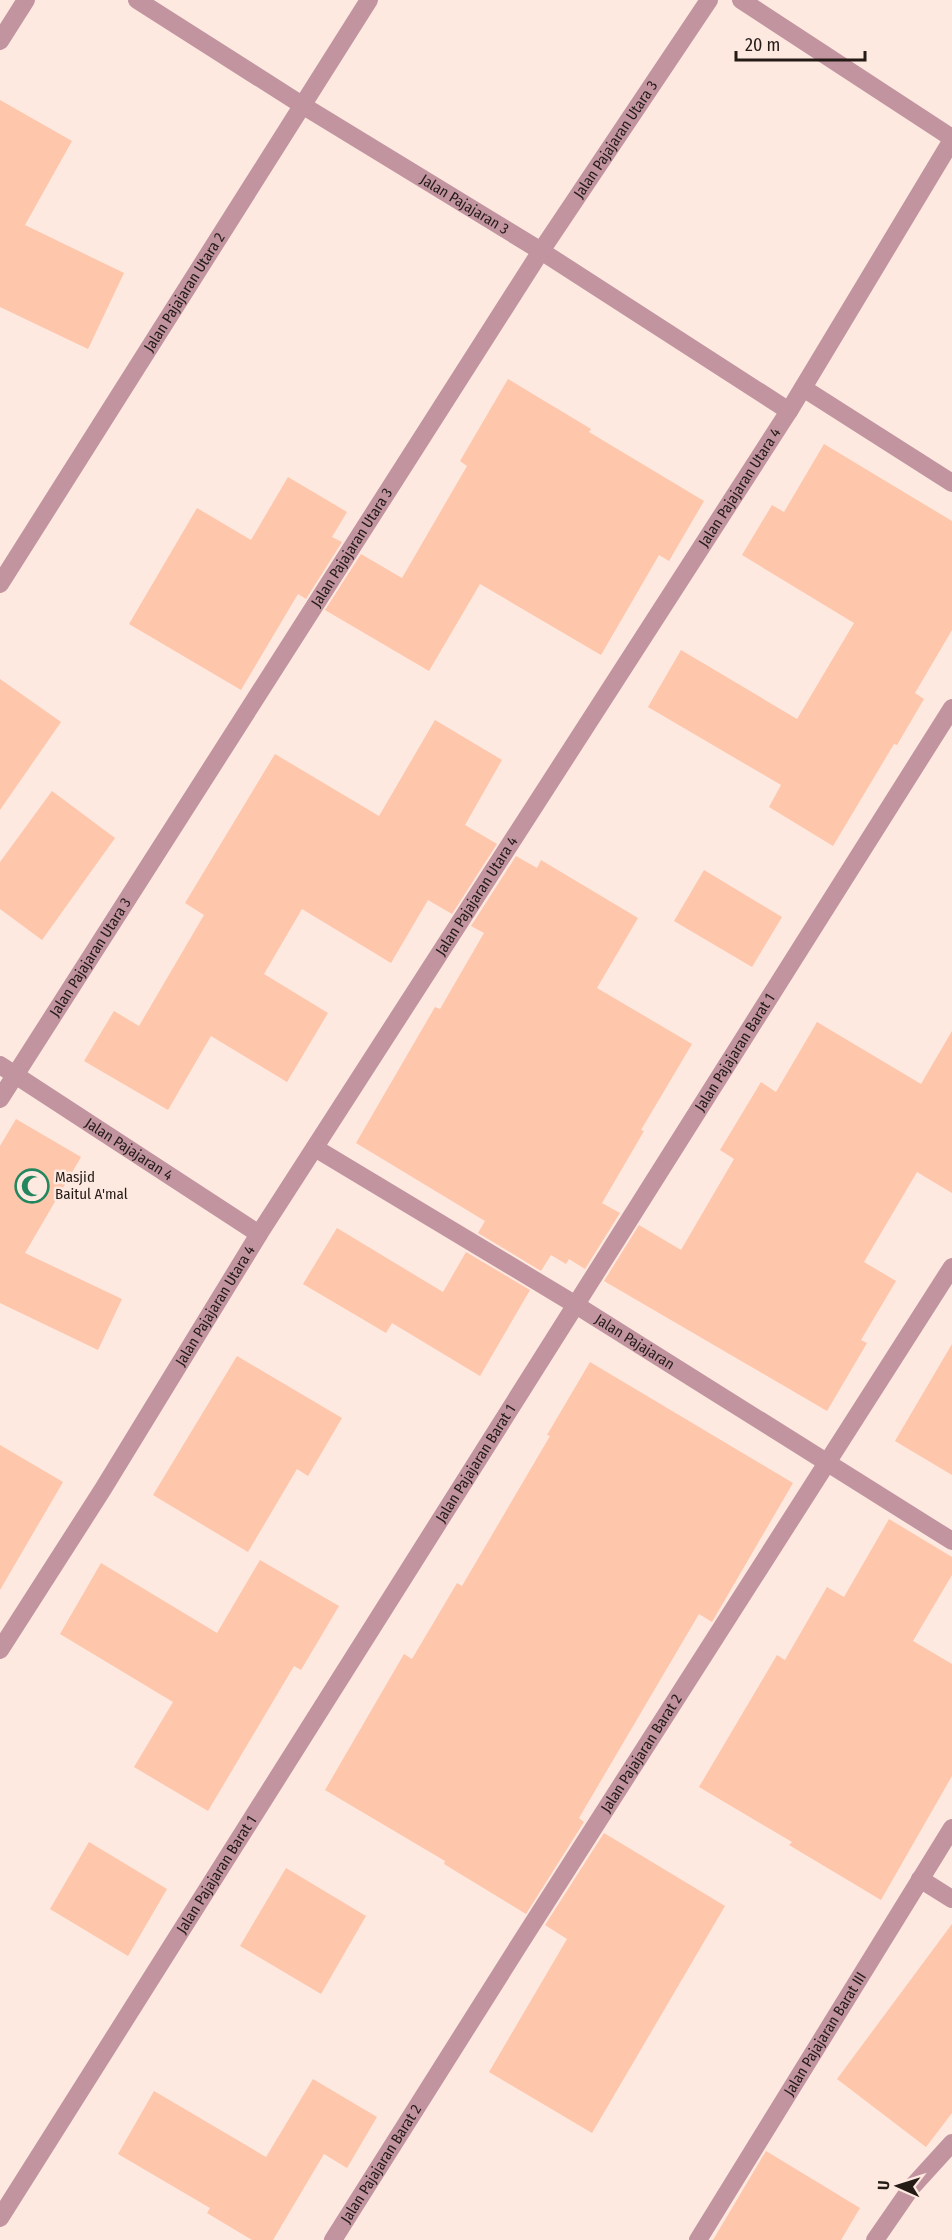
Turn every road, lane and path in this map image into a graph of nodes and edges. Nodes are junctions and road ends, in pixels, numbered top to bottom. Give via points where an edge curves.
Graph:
1 (26, 0) edge
2 (137, 0) edge
3 (369, 0) edge
4 (709, 0) edge
5 (741, 0) edge
6 (0, 41) edge
7 (302, 105) junction
8 (952, 139) edge
9 (541, 251) junction
10 (803, 388) junction
11 (789, 411) junction
12 (952, 483) edge
13 (0, 584) edge
14 (952, 708) edge
15 (7, 1070) edge
16 (0, 1099) edge
17 (315, 1148) junction
18 (259, 1234) junction
19 (952, 1267) edge
20 (576, 1305) junction
21 (828, 1462) junction
22 (952, 1541) edge
23 (0, 1650) edge
24 (952, 1828) edge
25 (920, 1879) junction
26 (952, 1899) edge
27 (952, 2143) edge
28 (0, 2217) edge
29 (333, 2240) edge
30 (698, 2240) edge
31 (875, 2240) edge

1 - 6 street
2 - 7 street, Jalan Pajajaran 3
3 - 7 street, Jalan Pajajaran Utara 2
4 - 9 street, Jalan Pajajaran Utara 3
5 - 8 street
7 - 9 street, Jalan Pajajaran 3
7 - 13 street, Jalan Pajajaran Utara 2
8 - 10 street, Jalan Pajajaran Utara 4
9 - 11 street, Jalan Pajajaran 3
9 - 15 street, Jalan Pajajaran Utara 3
10 - 11 street, Jalan Pajajaran Utara 4
10 - 12 street
11 - 17 street, Jalan Pajajaran Utara 4
14 - 20 street, Jalan Pajajaran Barat 1
15 - 16 street, Jalan Pajajaran Utara 3
15 - 18 street, Jalan Pajajaran 4
17 - 18 street, Jalan Pajajaran Utara 4
17 - 20 street, Jalan Pajajaran
18 - 23 street, Jalan Pajajaran Utara 4
19 - 21 street, Jalan Pajajaran Barat 2
20 - 21 street, Jalan Pajajaran
20 - 28 street, Jalan Pajajaran Barat 1
21 - 22 street, Jalan Pajajaran
21 - 29 street, Jalan Pajajaran Barat 2
24 - 25 street, Jalan Pajajaran Barat III
25 - 26 street
25 - 30 street, Jalan Pajajaran Barat III
27 - 31 street via 911,2188

